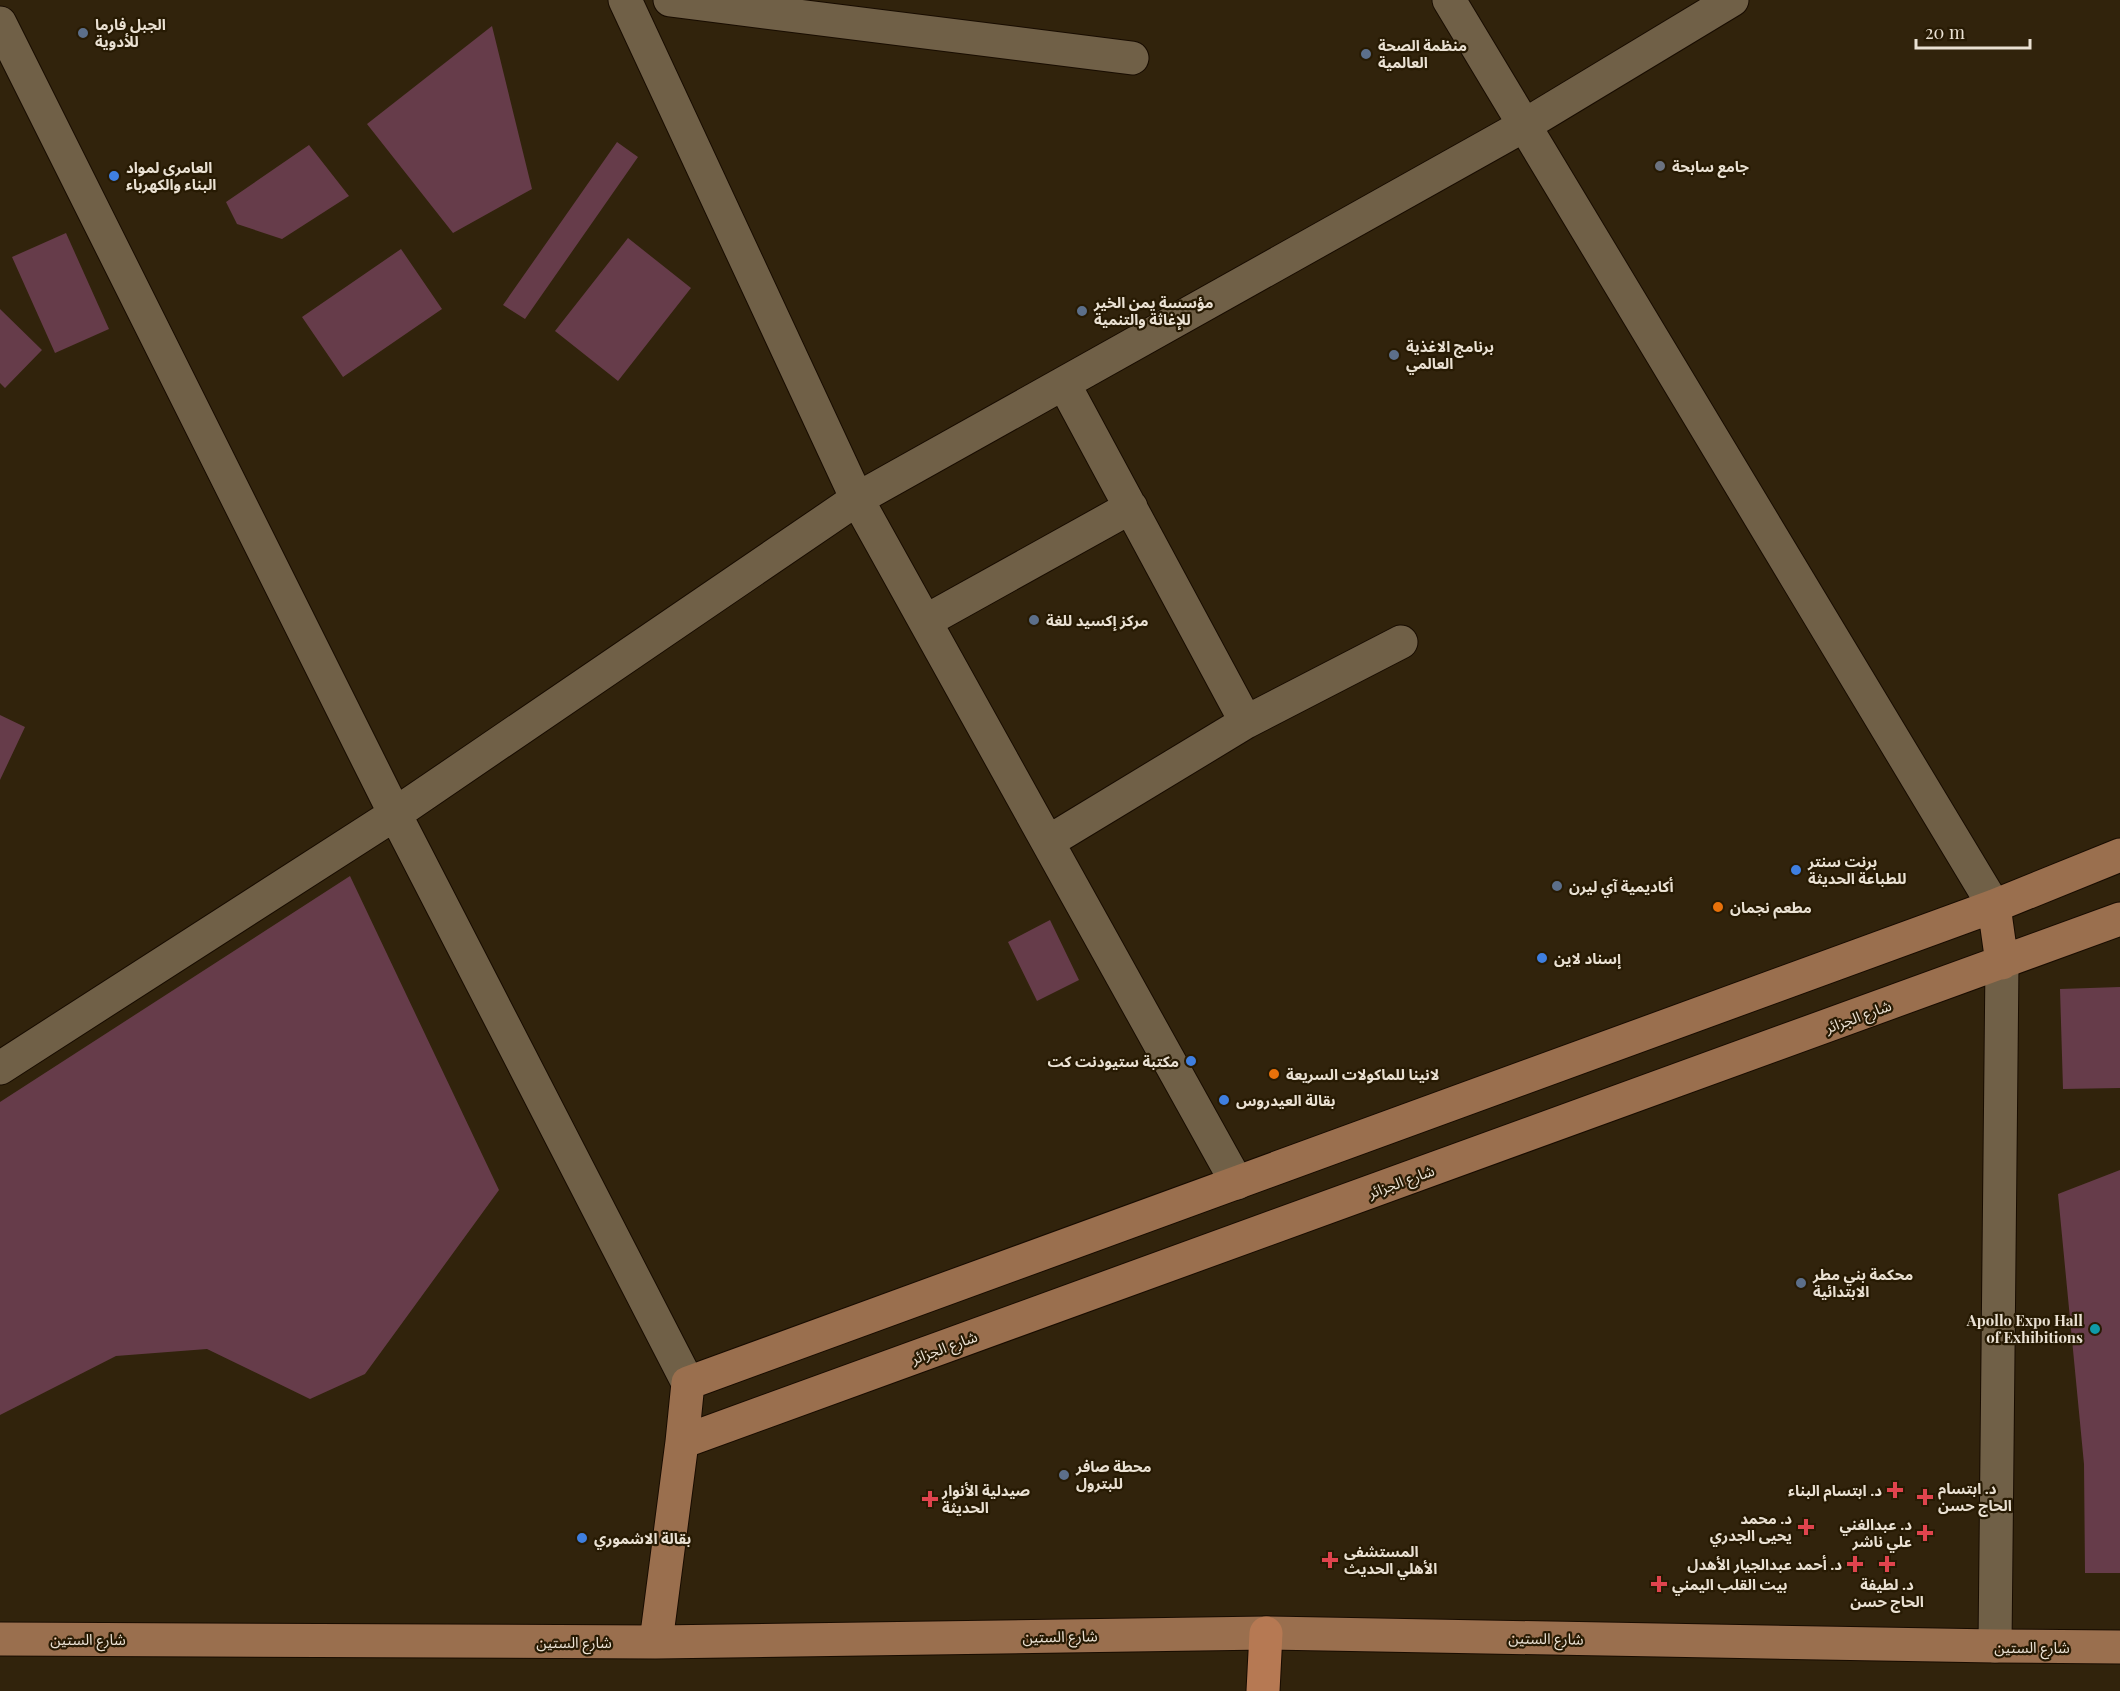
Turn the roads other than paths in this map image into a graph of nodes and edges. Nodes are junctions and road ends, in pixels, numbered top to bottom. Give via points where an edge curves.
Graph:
1 (625, 0) edge
2 (670, 0) edge
3 (1449, 0) edge
4 (1732, 0) edge
5 (0, 23) edge
6 (1132, 58) dead end
7 (1525, 125) junction
8 (1064, 384) junction
9 (857, 499) junction
10 (1131, 507) junction
11 (926, 621) junction
12 (1401, 642) dead end
13 (1246, 722) junction
14 (395, 814) junction
15 (1048, 842) junction
16 (2120, 855) edge
17 (1994, 906) junction
18 (2120, 919) edge
19 (2002, 963) junction
20 (0, 1068) edge
21 (1237, 1183) junction
22 (687, 1383) junction
23 (682, 1442) junction
24 (1266, 1633) junction
25 (0, 1639) edge
26 (656, 1642) junction
27 (1995, 1646) junction
28 (2120, 1647) edge
29 (1263, 1691) edge

1 - 9 street
2 - 6 street
3 - 7 street
4 - 7 street
5 - 14 street
7 - 8 street
7 - 17 street
8 - 9 street
8 - 10 street
9 - 11 street
9 - 14 street
10 - 11 street
10 - 13 street
11 - 15 street
12 - 13 street
13 - 15 street
14 - 20 street
14 - 22 street
15 - 21 street
16 - 17 main road
17 - 19 main road
17 - 21 main road
18 - 19 main road, شارع الجزائر
19 - 23 main road, شارع الجزائر
19 - 27 street
21 - 22 main road
22 - 23 main road
23 - 26 main road
24 - 26 main road, شارع الستين
24 - 27 main road, شارع الستين
24 - 29 highway
25 - 26 main road, شارع الستين
27 - 28 main road, شارع الستين

